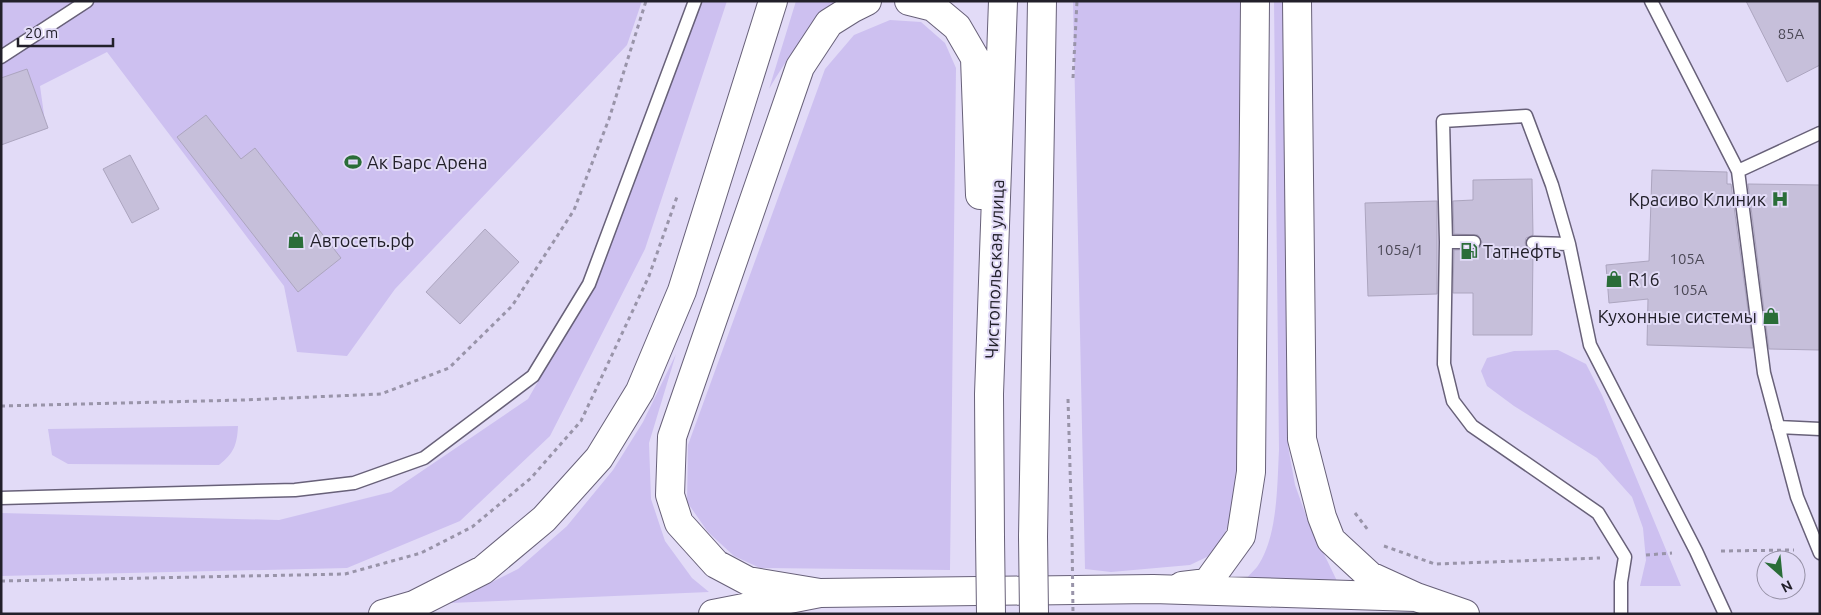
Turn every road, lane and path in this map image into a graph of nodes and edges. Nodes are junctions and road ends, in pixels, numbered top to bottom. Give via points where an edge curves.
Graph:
1 (87, 1) edge
2 (646, 1) edge
3 (695, 1) edge
4 (773, 1) edge
5 (867, 1) edge
6 (909, 1) edge
7 (1004, 1) edge
8 (1042, 1) edge
9 (1255, 1) edge
10 (1297, 1) edge
11 (1651, 1) edge
12 (1, 57) edge
13 (1820, 133) edge
14 (1738, 171) junction
15 (1446, 242) junction
16 (1474, 242) dead end
17 (1533, 243) dead end
18 (1569, 244) junction
19 (990, 394) junction
20 (1, 406) edge
21 (1778, 427) junction
22 (1820, 429) edge
23 (1, 498) edge
24 (1072, 536) dead end
25 (1820, 553) edge
26 (1153, 589) junction
27 (820, 594) junction
28 (1416, 598) junction
29 (383, 614) edge
30 (713, 614) edge
31 (991, 614) edge
32 (1034, 614) edge
33 (1073, 614) edge
34 (1465, 614) edge
35 (1620, 614) edge
36 (1725, 614) edge

1 - 12 lane
2 - 20 path via 609,119 574,210 512,306 449,368 381,394
3 - 23 lane via 589,284 533,376 424,458 354,483 295,490
4 - 29 main road via 682,291 640,391 599,458 544,519 483,570 414,606
5 - 27 main road via 829,23 800,67 672,437 670,495 679,523 716,564 748,580
6 - 19 main road via 933,7 957,27 975,58
7 - 19 main road, Чистопольская улица
8 - 32 main road, bridge
9 - 26 main road via 1250,472 1241,536 1207,583
10 - 28 main road via 1302,439 1331,540 1370,576
11 - 14 lane
13 - 14 lane
14 - 21 lane via 1764,373
15 - 16 lane
15 - 18 lane via 1443,121 1526,116
15 - 35 lane via 1444,364 1452,401 1472,426 1598,513 1625,557
17 - 18 lane
18 - 36 lane via 1590,346
19 - 31 main road, Чистопольская улица, bridge
21 - 22 lane
21 - 25 lane via 1797,497
24 - 33 path, bridge
26 - 27 main road
26 - 28 main road
27 - 30 main road
28 - 34 main road

